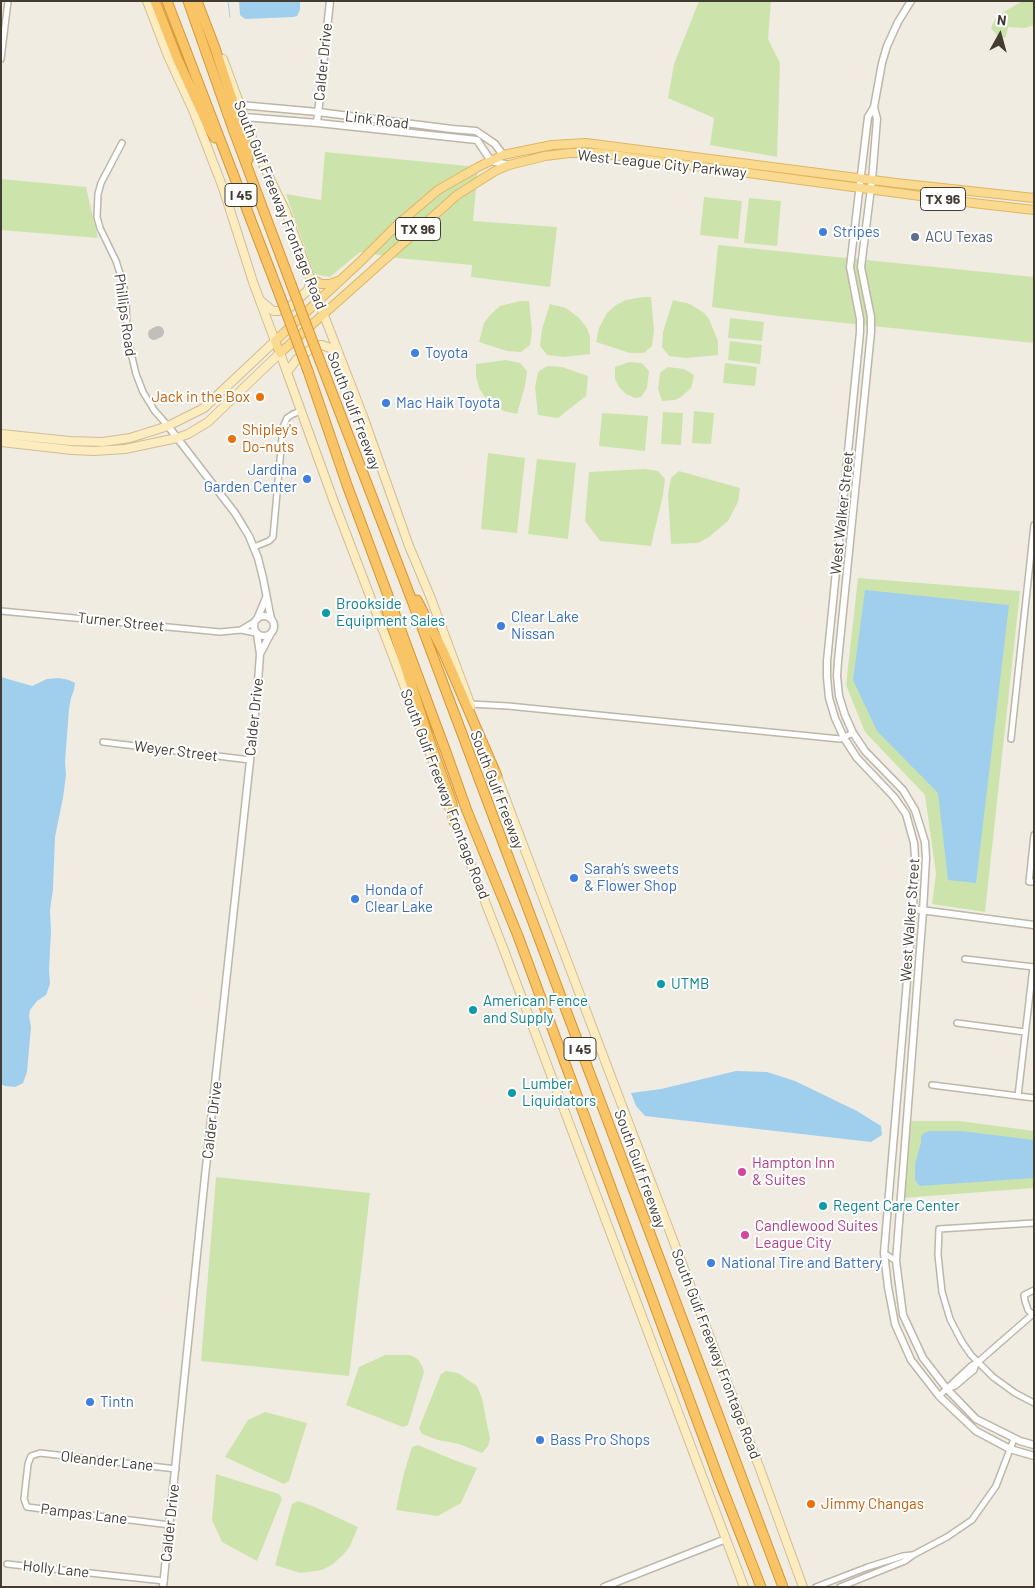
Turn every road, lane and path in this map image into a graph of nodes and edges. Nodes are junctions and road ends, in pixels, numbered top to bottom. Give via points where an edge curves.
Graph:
1 (8, 1) edge
2 (147, 1) edge
3 (155, 1) edge
4 (167, 1) edge
5 (188, 1) edge
6 (199, 1) edge
7 (330, 1) edge
8 (911, 1) edge
9 (1, 59) edge
10 (240, 105) junction
11 (874, 108) junction
12 (318, 112) junction
13 (244, 117) junction
14 (383, 120) junction
15 (316, 123) junction
16 (382, 129) junction
17 (122, 143) dead end
18 (484, 149) junction
19 (226, 154) junction
20 (503, 156) junction
21 (490, 161) junction
22 (509, 165) junction
23 (478, 167) junction
24 (248, 168) junction
25 (861, 179) junction
26 (872, 180) junction
27 (860, 188) junction
28 (871, 190) junction
29 (1034, 198) edge
30 (1034, 210) edge
31 (310, 279) junction
32 (342, 279) junction
33 (260, 300) junction
34 (318, 300) junction
35 (324, 314) junction
36 (275, 342) junction
37 (338, 350) junction
38 (280, 354) junction
39 (287, 372) junction
40 (301, 411) junction
41 (168, 426) junction
42 (1, 434) edge
43 (177, 438) junction
44 (1, 442) edge
45 (338, 459) junction
46 (378, 512) junction
47 (1034, 525) edge
48 (254, 547) junction
49 (266, 596) junction
50 (1, 611) edge
51 (271, 619) junction
52 (256, 620) junction
53 (241, 630) junction
54 (256, 634) junction
55 (270, 634) junction
56 (260, 654) junction
57 (470, 704) junction
58 (853, 733) junction
59 (844, 738) junction
60 (1011, 739) dead end
61 (103, 742) dead end
62 (250, 760) junction
63 (497, 776) junction
64 (454, 822) junction
65 (1034, 835) edge
66 (1031, 882) edge
67 (913, 910) junction
68 (923, 911) junction
69 (1034, 925) edge
70 (965, 959) dead end
71 (1033, 967) edge
72 (957, 1023) dead end
73 (1025, 1032) junction
74 (902, 1038) junction
75 (913, 1039) junction
76 (932, 1085) dead end
77 (1018, 1096) junction
78 (1034, 1098) edge
79 (1034, 1223) edge
80 (884, 1253) junction
81 (896, 1261) junction
82 (1034, 1290) edge
83 (1018, 1292) dead end
84 (1024, 1295) junction
85 (1033, 1315) edge
86 (977, 1363) junction
87 (947, 1389) junction
88 (939, 1396) junction
89 (1034, 1403) edge
90 (1014, 1439) junction
91 (1034, 1445) edge
92 (1010, 1449) junction
93 (38, 1454) joint
94 (1034, 1456) edge
95 (176, 1468) junction
96 (170, 1525) junction
97 (726, 1539) junction
98 (913, 1555) junction
99 (7, 1564) dead end
100 (164, 1584) edge
101 (604, 1587) edge
102 (744, 1587) edge
103 (761, 1587) edge
104 (783, 1587) edge
105 (803, 1587) edge
106 (816, 1587) edge
107 (840, 1587) edge

1 - 9 street
2 - 33 main road, South Gulf Freeway Frontage Road via 223,188
3 - 19 highway via 210,130
4 - 19 highway, South Gulf Freeway / I 45
5 - 24 highway, South Gulf Freeway / I 45
6 - 10 main road, South Gulf Freeway Frontage Road
6 - 24 highway via 248,148
7 - 12 street, Calder Drive
8 - 11 street, West Walker Street via 887,46
10 - 12 street, Link Road
10 - 13 main road, South Gulf Freeway Frontage Road
11 - 25 street, West Walker Street via 868,117
11 - 26 street, West Walker Street via 877,119
12 - 14 street, Link Road
12 - 15 street, Calder Drive
13 - 15 street, Link Road
13 - 31 main road, South Gulf Freeway Frontage Road via 286,212
14 - 16 street
14 - 20 street, Link Road via 476,131 495,144
15 - 16 street, Link Road
16 - 18 street, Link Road via 477,140
17 - 41 street, Phillips Road via 101,183 98,217 124,283 127,336 136,374 154,410
18 - 21 street
18 - 23 street
19 - 45 highway, South Gulf Freeway / I 45, bridge
20 - 21 main road, West League City Parkway / TX 96
20 - 25 main road, West League City Parkway / TX 96 via 552,145 586,143
21 - 22 street
21 - 23 main road, West League City Parkway / TX 96
22 - 27 main road, West League City Parkway / TX 96 via 545,156 598,153
22 - 35 main road, West League City Parkway / TX 96 via 456,195
23 - 32 main road, West League City Parkway / TX 96 via 438,190
24 - 46 highway, South Gulf Freeway / I 45, bridge
25 - 26 main road, West League City Parkway / TX 96
25 - 27 street, West Walker Street
26 - 28 street, West Walker Street
26 - 29 main road, West League City Parkway / TX 96
27 - 28 main road, West League City Parkway / TX 96
27 - 59 street, West Walker Street via 850,267 860,332 827,661 829,698
28 - 30 main road, West League City Parkway / TX 96
28 - 58 street, West Walker Street via 861,267 871,332 837,676 839,696
31 - 32 main road via 330,284
31 - 33 main road via 308,290 290,307 273,311
31 - 34 main road, South Gulf Freeway Frontage Road
32 - 34 main road, West League City Parkway / TX 96
33 - 36 main road, South Gulf Freeway Frontage Road
34 - 35 main road, South Gulf Freeway Frontage Road
34 - 36 main road, West League City Parkway / TX 96
35 - 37 main road, South Gulf Freeway Frontage Road
35 - 38 main road, West League City Parkway / TX 96
36 - 38 main road, South Gulf Freeway Frontage Road
36 - 41 main road, West League City Parkway via 204,408
37 - 39 main road via 317,345 297,359
37 - 57 main road, South Gulf Freeway Frontage Road
38 - 39 main road, South Gulf Freeway Frontage Road
38 - 43 main road, West League City Parkway via 208,422
39 - 40 main road, South Gulf Freeway Frontage Road
40 - 48 street via 287,418 283,427 273,537
40 - 64 main road, South Gulf Freeway Frontage Road
41 - 42 main road, West League City Parkway via 130,438 103,442
41 - 43 street
43 - 44 main road, West League City Parkway via 125,449 94,451
43 - 48 street via 235,513
45 - 64 highway via 349,502 452,803
45 - 103 highway, South Gulf Freeway / I 45
46 - 63 highway via 391,530 418,601
46 - 104 highway, South Gulf Freeway / I 45
47 - 60 street
48 - 49 street
49 - 51 street
49 - 52 street
50 - 53 street, Turner Street via 220,632
51 - 52 street via 265,616
51 - 55 street via 274,629
52 - 53 street, Turner Street
52 - 54 street
53 - 54 street, Turner Street
54 - 55 street via 263,637
54 - 56 street, Calder Drive
55 - 56 street, Calder Drive
56 - 62 street, Calder Drive
57 - 59 street
57 - 63 main road, South Gulf Freeway Frontage Road
58 - 59 street
58 - 68 street, West Walker Street via 915,810 925,842
59 - 67 street, West Walker Street via 857,758 906,814 914,844
61 - 62 street, Weyer Street
62 - 95 street, Calder Drive
63 - 105 main road, South Gulf Freeway Frontage Road
64 - 97 main road, South Gulf Freeway Frontage Road
65 - 66 street
67 - 68 street
67 - 74 street, West Walker Street
68 - 69 street
68 - 75 street, West Walker Street
70 - 71 street
71 - 73 street
72 - 73 street
73 - 77 street
74 - 75 street
74 - 80 street, West Walker Street
75 - 81 street, West Walker Street
76 - 77 street
77 - 78 street
79 - 86 street via 939,1229 938,1266 947,1312
80 - 81 street
80 - 88 street, West Walker Street via 896,1324 911,1360
81 - 87 street, West Walker Street via 903,1316 923,1358
82 - 84 street
83 - 84 street
84 - 85 street via 1028,1310
85 - 86 street
86 - 87 street
86 - 89 street via 1009,1389
87 - 88 street
87 - 90 street, West Walker Street via 976,1419
88 - 92 street, West Walker Street via 976,1431
90 - 91 street, West Walker Street
90 - 92 street
92 - 94 street, West Walker Street
92 - 98 street via 996,1486 972,1520
93 - 95 street, Oleander Lane
93 - 96 street, Pampas Lane via 31,1456 28,1464 24,1499 27,1507
95 - 96 street, Calder Drive
96 - 100 street, Calder Drive
97 - 101 street
97 - 102 main road, South Gulf Freeway Frontage Road
98 - 106 street via 868,1567
98 - 107 street
99 - 100 street, Holly Lane

